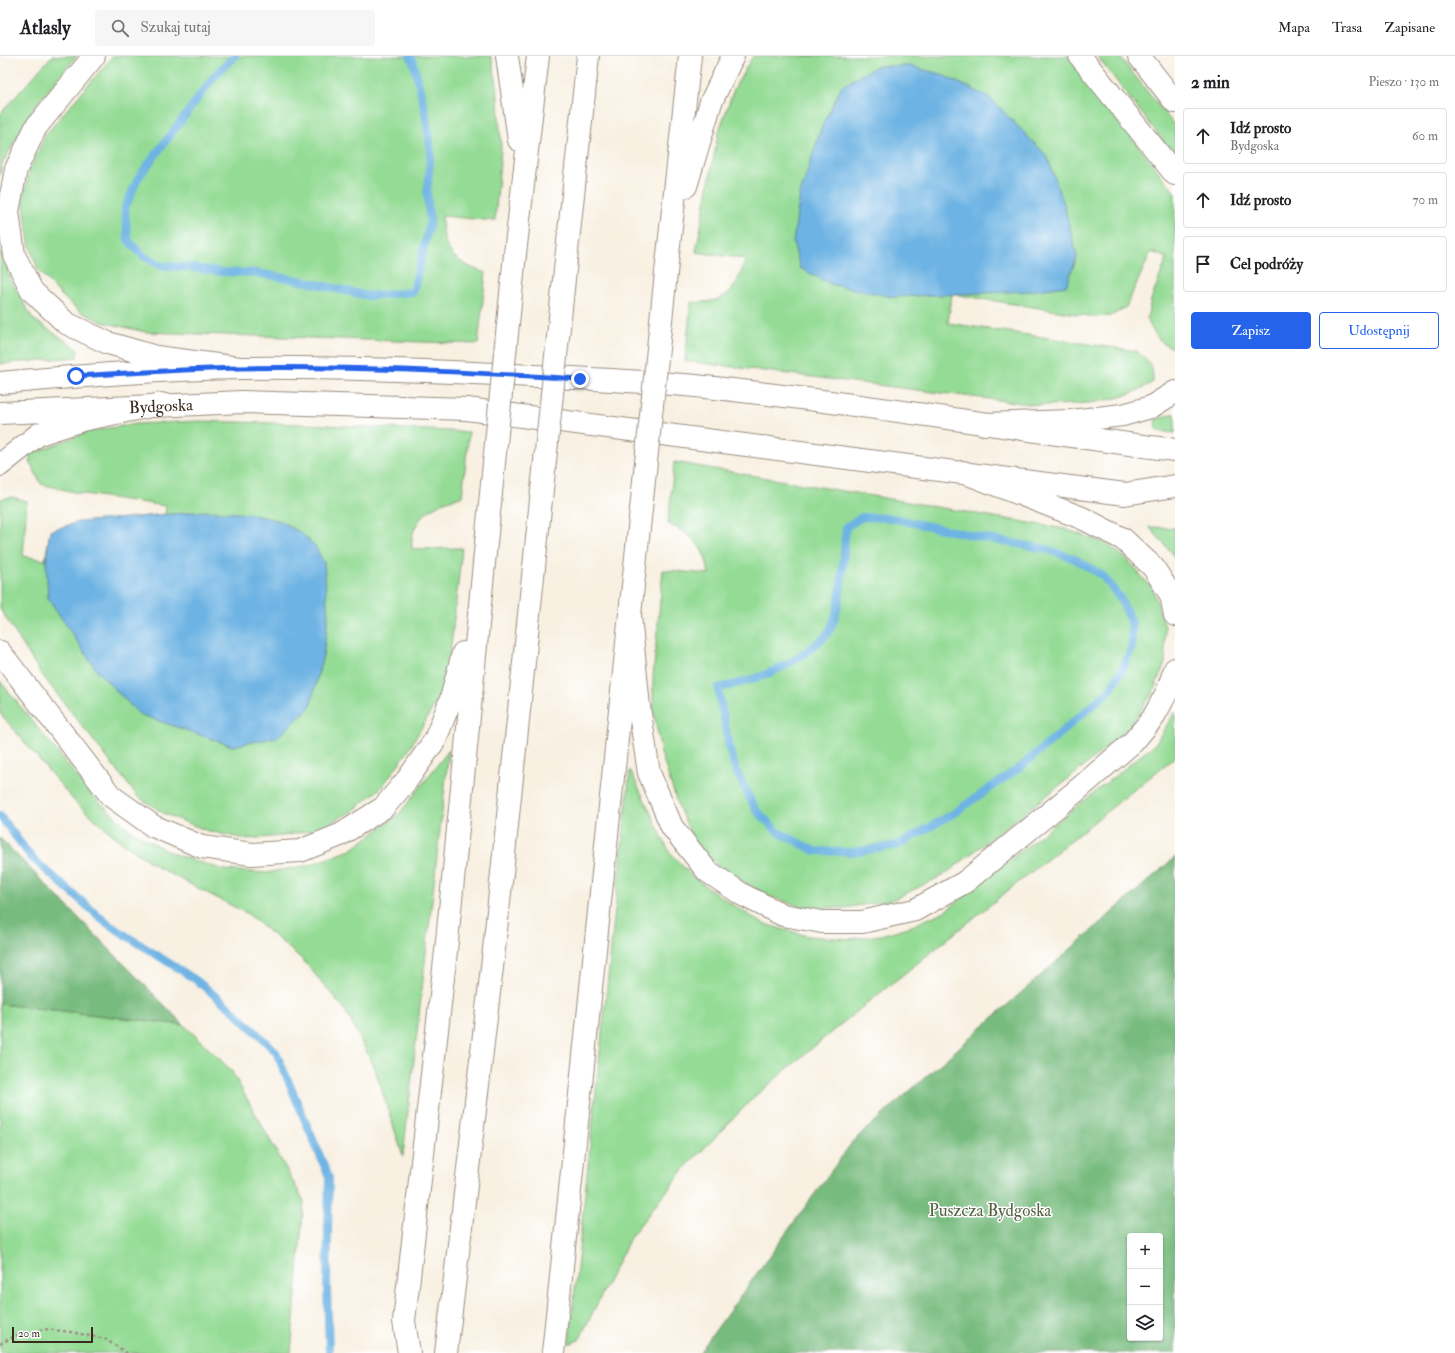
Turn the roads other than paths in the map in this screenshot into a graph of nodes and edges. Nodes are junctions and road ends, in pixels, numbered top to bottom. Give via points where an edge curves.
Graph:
1 (94, 56) edge
2 (507, 56) edge
3 (538, 56) edge
4 (588, 56) edge
5 (690, 56) edge
6 (733, 56) edge
7 (1080, 56) edge
8 (1139, 56) edge
9 (1175, 102) edge
10 (1175, 174) edge
11 (523, 181) junction
12 (670, 237) junction
13 (240, 368) junction
14 (0, 383) edge
15 (1175, 392) edge
16 (162, 404) junction
17 (0, 413) edge
18 (984, 424) junction
19 (1175, 450) edge
20 (0, 465) edge
21 (963, 472) junction
22 (1175, 486) edge
23 (480, 588) junction
24 (1175, 615) edge
25 (630, 616) junction
26 (0, 652) edge
27 (1175, 669) edge
28 (409, 1353) edge
29 (446, 1353) edge
30 (553, 1353) edge

1 - 13 main road via 36,127 16,169 8,212 14,255 32,291 66,323 108,343 156,357
2 - 11 main road via 518,121
3 - 11 main road
4 - 29 main road, bridge via 493,960
5 - 12 main road
6 - 12 main road via 711,102
7 - 10 main road
8 - 9 main road
11 - 23 main road, bridge
12 - 25 main road, bridge
13 - 14 main road, Bydgoska
13 - 18 main road, Bydgoska via 465,372 703,387 841,403
15 - 18 main road via 1151,407 1123,415 1071,421
16 - 17 main road, Bydgoska
16 - 20 main road via 82,420 39,434
16 - 21 main road, Bydgoska via 242,402 467,409
18 - 19 main road
21 - 22 main road via 1125,494
21 - 24 main road via 1082,518 1123,539 1153,567 1171,595
23 - 26 main road via 451,699 435,740 407,780 383,808 340,835 300,851 252,854 202,847 153,826 111,796
23 - 28 main road via 446,951 404,1321
25 - 27 main road via 649,773 672,827 707,871 743,895 783,915 822,922 862,922 915,910 965,882 1132,742 1153,718 1167,692
25 - 30 main road

